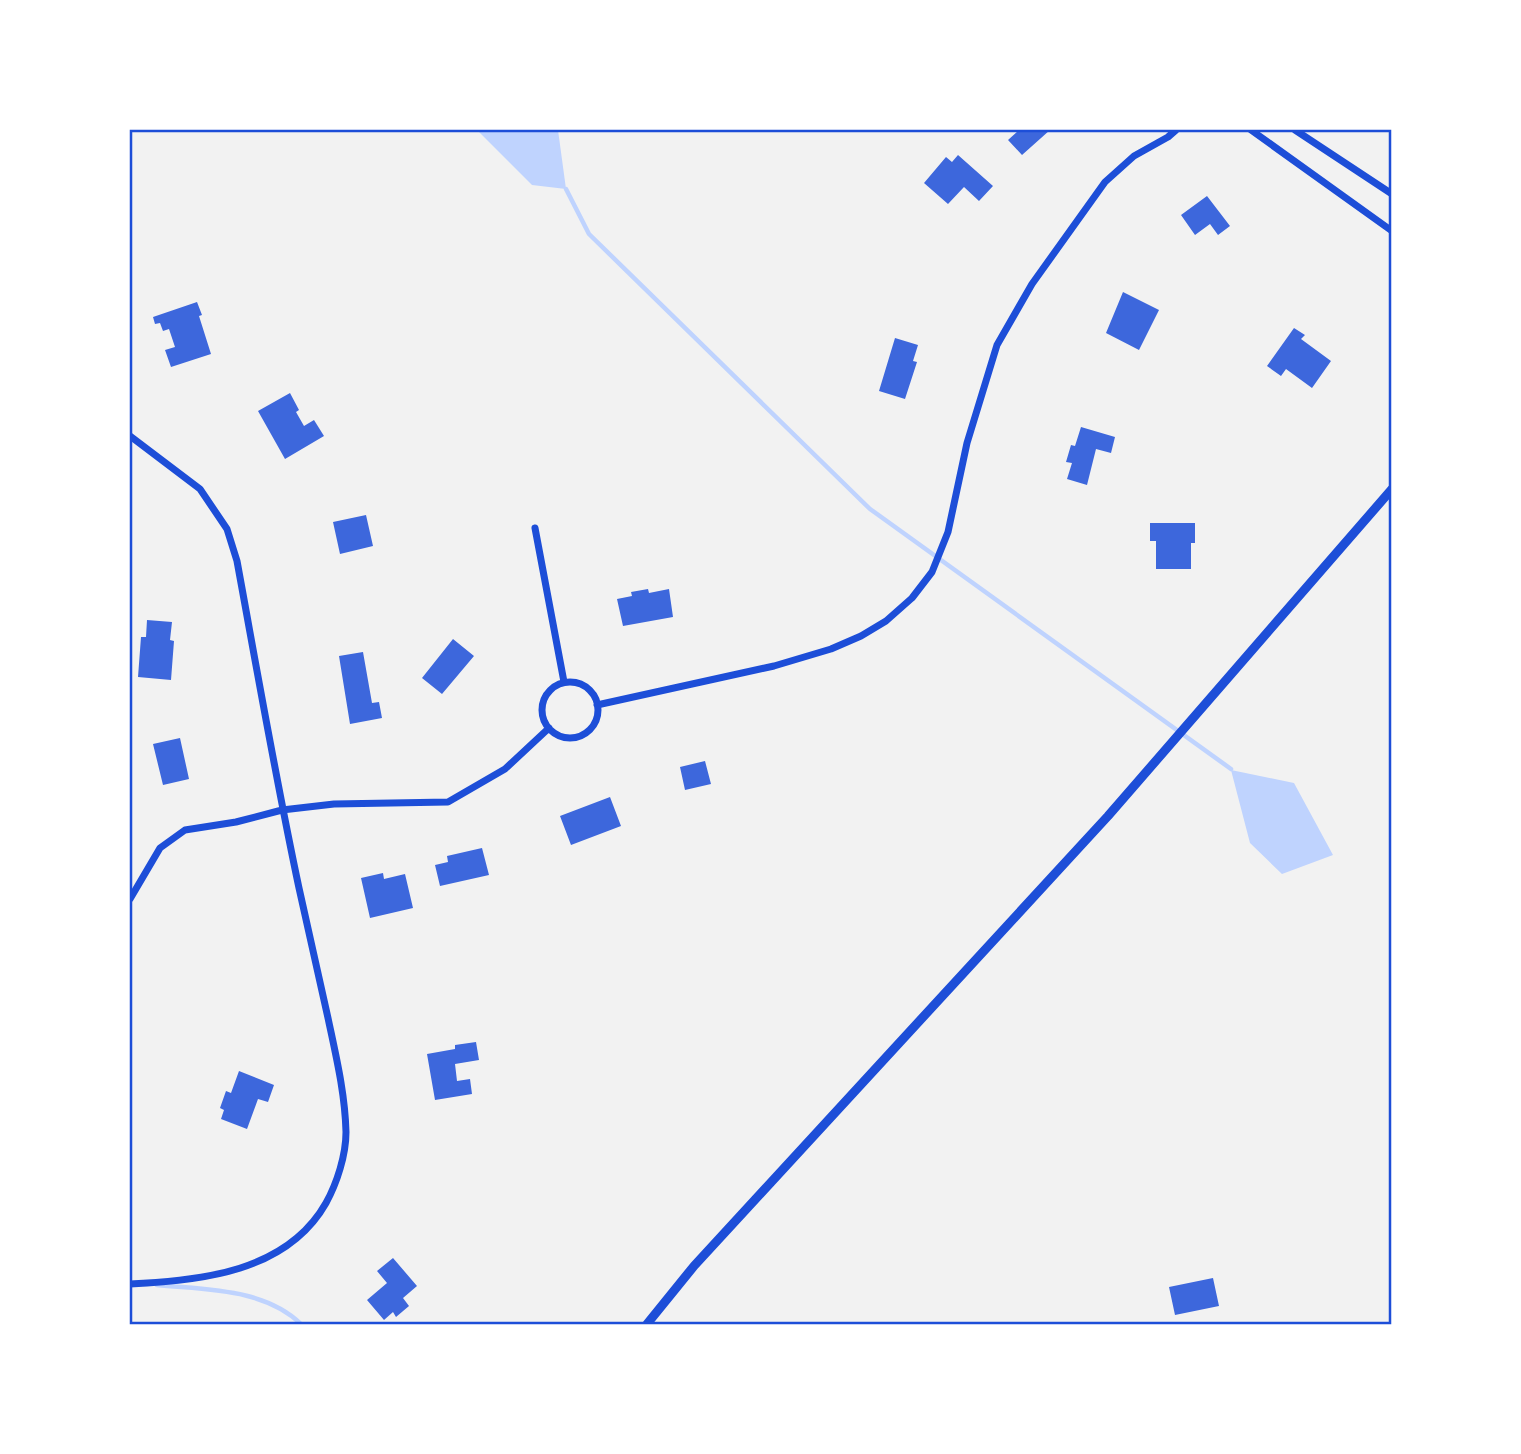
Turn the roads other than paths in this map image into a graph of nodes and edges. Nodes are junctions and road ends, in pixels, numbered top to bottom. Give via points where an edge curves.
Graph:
1 (1176, 130) edge
2 (1251, 130) edge
3 (1295, 130) edge
4 (1391, 194) edge
5 (1391, 231) edge
6 (130, 436) edge
7 (1391, 489) edge
8 (535, 528) dead end
9 (565, 682) junction
10 (597, 705) junction
11 (549, 728) junction
12 (282, 810) junction
13 (130, 899) edge
14 (130, 1284) edge
15 (647, 1325) edge

1 - 10 street via 1134,156 1105,182 1032,284 997,345 967,443 948,532 932,572 912,598 886,621 831,649
2 - 5 street
3 - 4 street
6 - 12 street via 200,489 227,529 237,561
7 - 15 street via 1108,816 694,1266
8 - 9 street
9 - 10 street via 582,684
9 - 11 street via 545,697 542,713
10 - 11 street via 594,722 582,734 565,737
11 - 12 street via 505,769 448,803 334,804
12 - 13 street via 185,830 160,848
12 - 14 street via 342,1084 346,1136 340,1170 327,1201 307,1229 267,1258 203,1278

